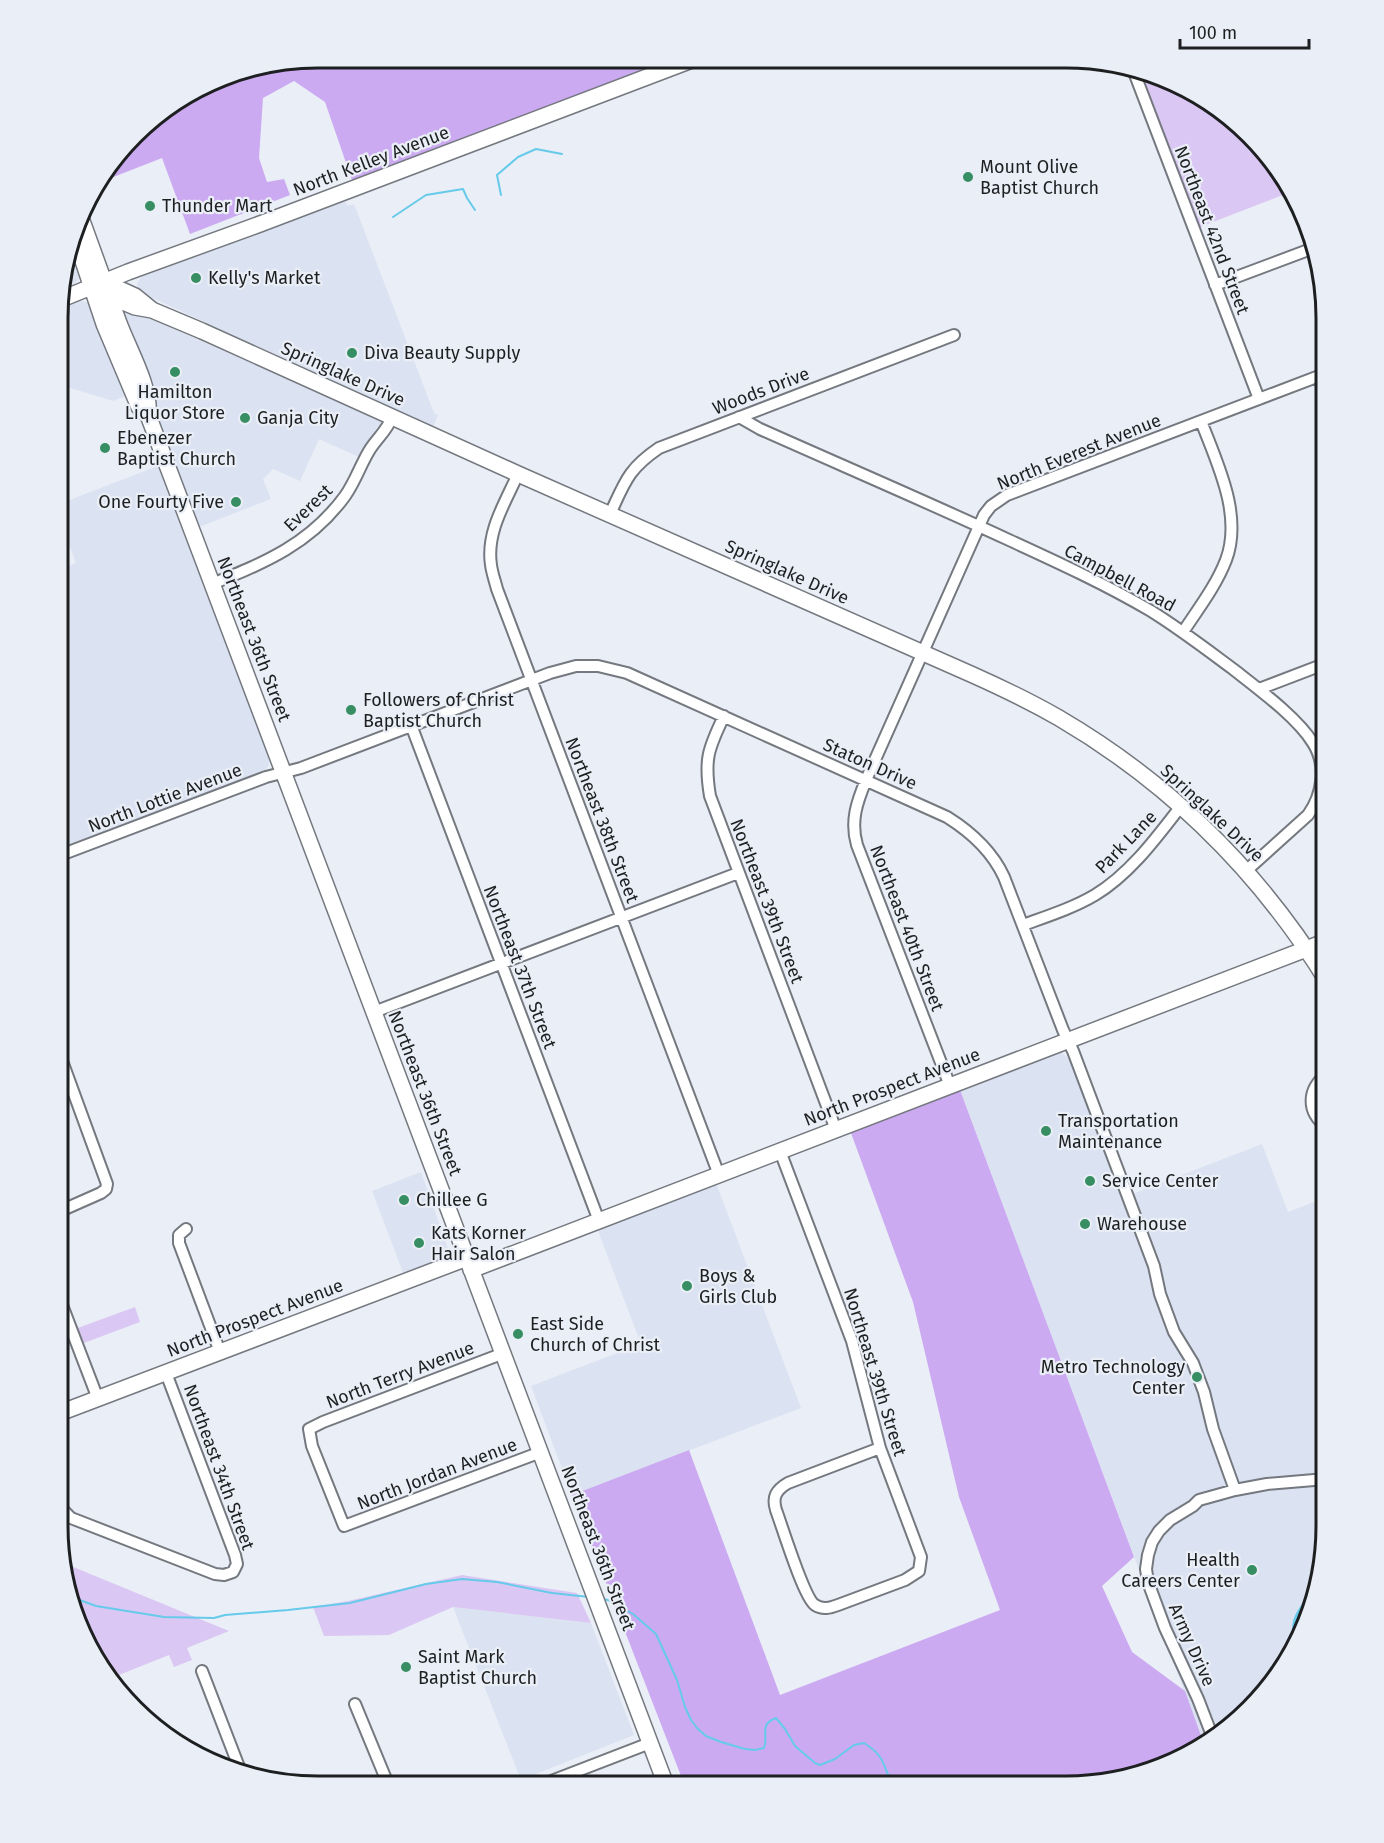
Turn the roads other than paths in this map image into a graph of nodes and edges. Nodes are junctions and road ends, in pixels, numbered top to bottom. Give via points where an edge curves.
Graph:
1 (671, 68) edge
2 (1136, 78) edge
3 (84, 229) edge
4 (79, 244) edge
5 (1307, 250) edge
6 (143, 267) junction
7 (1215, 285) junction
8 (101, 288) junction
9 (135, 296) junction
10 (68, 297) edge
11 (152, 310) junction
12 (954, 335) dead end
13 (1316, 377) edge
14 (1259, 399) junction
15 (392, 417) junction
16 (739, 417) junction
17 (1201, 422) junction
18 (518, 474) junction
19 (610, 514) junction
20 (979, 526) junction
21 (212, 584) junction
22 (1183, 632) junction
23 (922, 653) junction
24 (1316, 667) edge
25 (531, 680) junction
26 (1259, 689) junction
27 (724, 716) junction
28 (411, 725) junction
29 (1316, 749) edge
30 (283, 772) junction
31 (866, 780) junction
32 (1316, 800) edge
33 (1181, 806) junction
34 (1313, 807) junction
35 (1316, 808) edge
36 (68, 852) edge
37 (1246, 870) junction
38 (738, 873) junction
39 (621, 918) junction
40 (1023, 925) junction
41 (1316, 945) edge
42 (1307, 948) junction
43 (1316, 963) edge
44 (502, 964) junction
45 (374, 1012) junction
46 (1068, 1040) junction
47 (68, 1077) edge
48 (1316, 1085) edge
49 (950, 1086) junction
50 (1316, 1116) edge
51 (836, 1130) junction
52 (780, 1151) junction
53 (719, 1175) junction
54 (68, 1208) edge
55 (598, 1221) junction
56 (186, 1229) dead end
57 (469, 1264) junction
58 (68, 1321) edge
59 (220, 1352) junction
60 (504, 1353) junction
61 (166, 1373) junction
62 (98, 1399) junction
63 (68, 1410) edge
64 (879, 1449) junction
65 (541, 1452) junction
66 (1316, 1480) edge
67 (1235, 1490) junction
68 (68, 1515) edge
69 (344, 1526) joint
70 (202, 1671) dead end
71 (356, 1704) dead end
72 (1210, 1730) edge
73 (651, 1743) junction
74 (237, 1762) edge
75 (385, 1776) edge
76 (565, 1776) edge
77 (663, 1776) edge

1 - 6 street, North Kelley Avenue
2 - 7 street, Northeast 42nd Street
3 - 8 street, Northeast 36th Street
4 - 8 street, Northeast 36th Street
5 - 7 street
6 - 8 street, North Kelley Avenue
6 - 9 street via 136,280
7 - 14 street, Northeast 42nd Street
8 - 9 street, Springlake Drive
8 - 10 street, North Kelley Avenue
8 - 11 street, Springlake Drive via 135,307
8 - 21 street, Northeast 36th Street via 139,407 148,415
9 - 11 street, Springlake Drive
11 - 15 street, Springlake Drive
12 - 16 street, Woods Drive
13 - 14 street, North Everest Avenue
14 - 17 street, North Everest Avenue
15 - 18 street, Springlake Drive
15 - 21 street, Everest via 345,497 327,518 278,556
16 - 19 street, Woods Drive via 649,454 629,473
16 - 20 street, Campbell Road
17 - 20 street, North Everest Avenue via 1007,495 991,506
17 - 22 street via 1229,501 1231,531 1227,559
18 - 19 street, Springlake Drive
18 - 25 street, Northeast 38th Street via 496,522 490,565
19 - 23 street, Springlake Drive
20 - 22 street, Campbell Road via 1096,580
20 - 23 street, North Everest Avenue
21 - 30 street, Northeast 36th Street
22 - 26 street, Campbell Road
23 - 31 street, North Everest Avenue
23 - 33 street, Springlake Drive via 1059,718 1143,774
24 - 26 street
25 - 27 street, Staton Drive via 576,666 610,668
25 - 28 street, Staton Drive
25 - 39 street, Northeast 38th Street
26 - 29 street, Campbell Road via 1303,730
27 - 31 street, Staton Drive
27 - 38 street, Northeast 39th Street via 711,741 706,777
28 - 30 street, Staton Drive
28 - 44 street, Northeast 37th Street
30 - 36 street, North Lottie Avenue
30 - 45 street, Northeast 36th Street
31 - 40 street, Staton Drive via 948,817 972,834 1000,867
31 - 49 street, Northeast 40th Street via 854,816 857,845
32 - 34 street, Campbell Road
33 - 37 street, Springlake Drive
33 - 40 street, Park Lane via 1127,870 1097,894
34 - 35 street
34 - 37 street, Campbell Road
37 - 42 street, Springlake Drive
38 - 39 street
38 - 51 street, Northeast 39th Street
39 - 44 street
39 - 53 street, Northeast 38th Street
40 - 46 street, Staton Drive
41 - 42 street, North Prospect Avenue
42 - 43 street, Springlake Drive
42 - 46 street, North Prospect Avenue
44 - 45 street
44 - 55 street, Northeast 37th Street
45 - 57 street, Northeast 36th Street
46 - 49 street, North Prospect Avenue
46 - 67 street, Staton Drive via 1154,1266 1174,1332 1193,1363 1204,1392
47 - 54 street via 107,1184 101,1193
48 - 50 street via 1311,1098
49 - 51 street, North Prospect Avenue
51 - 52 street, North Prospect Avenue
52 - 53 street, North Prospect Avenue
52 - 64 street, Northeast 39th Street via 854,1349
53 - 55 street, North Prospect Avenue
55 - 57 street, North Prospect Avenue
56 - 59 street via 179,1235 179,1243
57 - 59 street, North Prospect Avenue
57 - 60 street, Northeast 36th Street
58 - 62 street
59 - 61 street, North Prospect Avenue
60 - 65 street, Northeast 36th Street
60 - 69 street, North Terry Avenue via 309,1430
61 - 62 street, North Prospect Avenue
61 - 68 street, Northeast 34th Street via 235,1555 237,1564 233,1572 215,1574
62 - 63 street, North Prospect Avenue
64 - 64 street, Northeast 39th Street via 788,1483 775,1494 776,1510 805,1590 818,1607 830,1608 861,1597 905,1580 920,1568 921,1557
65 - 69 street, North Jordan Avenue
65 - 73 street, Northeast 36th Street
66 - 67 street, Army Drive
67 - 72 street, Army Drive via 1199,1500 1170,1520 1152,1542 1146,1569 1165,1628
70 - 74 street
71 - 75 street
73 - 76 street
73 - 77 street, Northeast 36th Street

